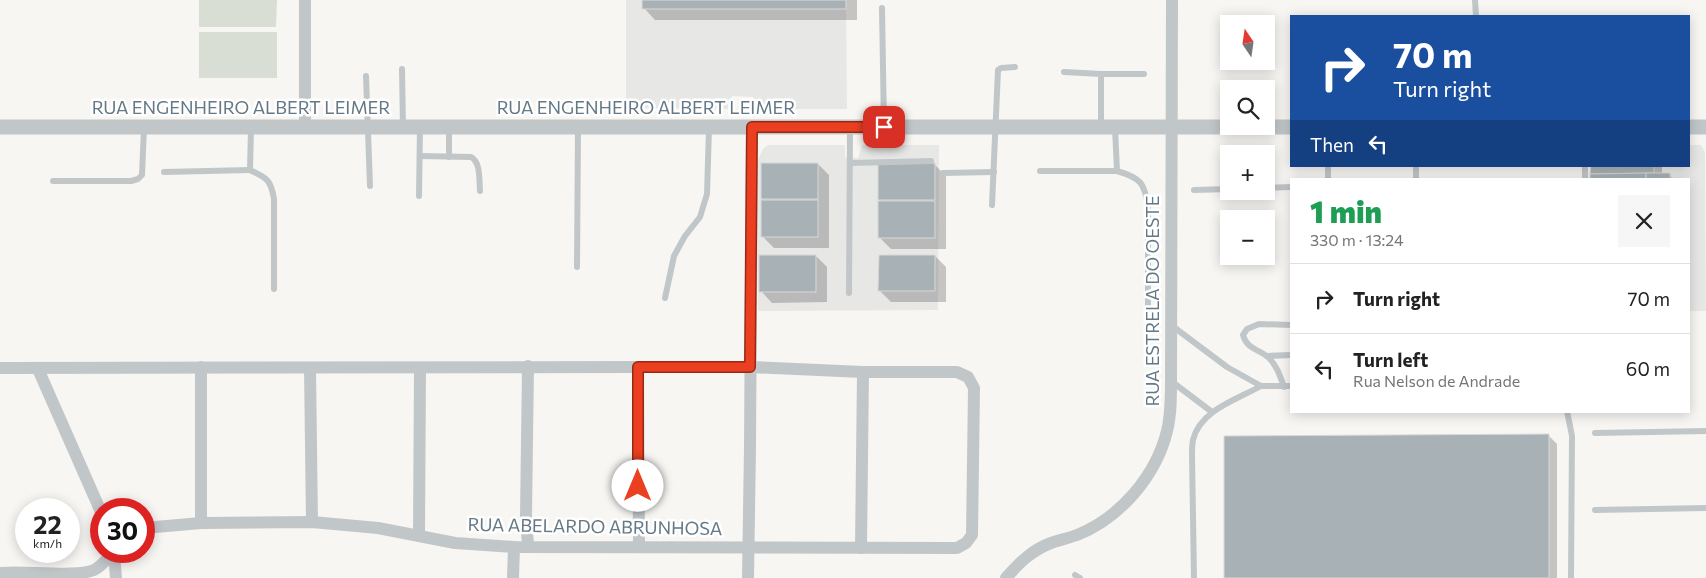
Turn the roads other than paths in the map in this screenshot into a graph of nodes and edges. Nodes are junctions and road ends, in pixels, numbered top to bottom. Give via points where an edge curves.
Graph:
1 (305, 0) edge
2 (1172, 0) edge
3 (1475, 0) edge
4 (882, 8) dead end
5 (1476, 15) edge
6 (1015, 67) dead end
7 (402, 69) dead end
8 (1064, 72) dead end
9 (1101, 74) junction
10 (1144, 74) dead end
11 (366, 76) dead end
12 (0, 127) edge
13 (144, 127) junction
14 (251, 127) junction
15 (305, 127) junction
16 (368, 127) junction
17 (403, 127) junction
18 (420, 127) junction
19 (449, 127) junction
20 (578, 127) junction
21 (709, 127) junction
22 (752, 127) junction
23 (850, 127) junction
24 (884, 127) junction
25 (995, 127) junction
26 (1108, 127) junction
27 (1171, 127) junction
28 (1290, 127) edge
29 (1690, 127) edge
30 (1706, 127) edge
31 (420, 156) junction
32 (449, 157) junction
33 (932, 160) dead end
34 (850, 162) junction
35 (250, 170) junction
36 (1040, 171) dead end
37 (1117, 171) junction
38 (164, 172) dead end
39 (994, 172) junction
40 (943, 173) dead end
41 (54, 181) dead end
42 (370, 186) dead end
43 (1290, 187) edge
44 (1275, 188) edge
45 (1220, 189) edge
46 (1194, 190) dead end
47 (480, 191) dead end
48 (419, 196) dead end
49 (992, 205) dead end
50 (577, 267) dead end
51 (274, 289) dead end
52 (849, 293) dead end
53 (665, 298) dead end
54 (1148, 308) dead end
55 (1171, 325) junction
56 (1290, 325) edge
57 (1290, 355) edge
58 (1267, 356) junction
59 (528, 366) junction
60 (201, 367) junction
61 (638, 367) junction
62 (750, 367) junction
63 (0, 368) edge
64 (310, 368) junction
65 (420, 368) junction
66 (38, 369) junction
67 (864, 372) junction
68 (1171, 381) junction
69 (1261, 386) junction
70 (1290, 386) edge
71 (1284, 387) junction
72 (1212, 412) junction
73 (1567, 413) edge
74 (1706, 431) edge
75 (1595, 433) dead end
76 (95, 498) edge
77 (1706, 508) edge
78 (1595, 510) dead end
79 (312, 522) junction
80 (201, 523) junction
81 (155, 527) edge
82 (419, 536) junction
83 (528, 546) junction
84 (639, 546) junction
85 (514, 547) junction
86 (748, 547) junction
87 (861, 548) junction
88 (103, 563) edge
89 (115, 563) edge
90 (2, 569) edge
91 (116, 578) edge
92 (513, 578) edge
93 (748, 578) edge
94 (1006, 578) edge
95 (1194, 578) edge
96 (1571, 578) edge

1 - 15 street
2 - 27 street, RUA ESTRELA DO OESTE
3 - 5 lane
4 - 24 lane
6 - 25 lane via 998,70
7 - 17 lane
8 - 9 lane
9 - 10 lane
9 - 26 lane
11 - 16 lane
12 - 13 street, RUA ENGENHEIRO ALBERT LEIMER
13 - 14 street, RUA ENGENHEIRO ALBERT LEIMER
13 - 41 lane via 142,175 138,179
14 - 15 street, RUA ENGENHEIRO ALBERT LEIMER
14 - 35 lane
15 - 16 street, RUA ENGENHEIRO ALBERT LEIMER
16 - 17 street, RUA ENGENHEIRO ALBERT LEIMER
16 - 42 lane
17 - 18 street, RUA ENGENHEIRO ALBERT LEIMER
18 - 19 street, RUA ENGENHEIRO ALBERT LEIMER
18 - 31 lane
19 - 20 street, RUA ENGENHEIRO ALBERT LEIMER
19 - 32 lane
20 - 21 street, RUA ENGENHEIRO ALBERT LEIMER
20 - 50 lane
21 - 22 street, RUA ENGENHEIRO ALBERT LEIMER
21 - 53 lane via 707,194 700,217 674,256
22 - 23 street, RUA ENGENHEIRO ALBERT LEIMER
22 - 62 street
23 - 24 street, RUA ENGENHEIRO ALBERT LEIMER
23 - 34 lane
24 - 25 street, RUA ENGENHEIRO ALBERT LEIMER
25 - 26 street, RUA ENGENHEIRO ALBERT LEIMER
25 - 39 lane
26 - 27 street, RUA ENGENHEIRO ALBERT LEIMER
26 - 37 lane
27 - 28 street, RUA ENGENHEIRO ALBERT LEIMER
27 - 55 street, RUA ESTRELA DO OESTE
29 - 30 street
31 - 32 lane
31 - 48 lane
32 - 47 lane via 475,159
33 - 34 lane
34 - 52 lane
35 - 38 lane
35 - 51 lane via 272,186
36 - 37 lane
37 - 54 lane via 1134,176 1143,185 1146,195
39 - 40 lane
39 - 49 lane
43 - 44 lane
45 - 46 lane
55 - 68 street, RUA ESTRELA DO OESTE
55 - 69 lane via 1227,367
56 - 58 lane via 1260,324 1246,329 1243,335 1246,344
57 - 58 lane
58 - 71 lane via 1275,365
59 - 61 street
59 - 65 street
59 - 83 street
60 - 64 street
60 - 66 street
60 - 80 street
61 - 62 street
61 - 84 street
62 - 67 street
62 - 86 street
63 - 66 street
64 - 65 street
64 - 79 street
65 - 82 street
66 - 76 street
67 - 87 street
67 - 87 street, RUA ABELARDO ABRUNHOSA via 957,372 968,377 974,388 972,535 957,548
68 - 72 lane
68 - 94 street, RUA ESTRELA DO OESTE via 1167,432 1148,475 1136,492 1102,522 1026,556
69 - 71 lane
69 - 72 lane
70 - 71 lane
72 - 95 lane via 1193,438
73 - 96 lane via 1572,436
74 - 75 lane
77 - 78 lane
79 - 80 street, RUA ABELARDO ABRUNHOSA
79 - 82 street, RUA ABELARDO ABRUNHOSA via 378,528
80 - 81 street, RUA ABELARDO ABRUNHOSA
82 - 85 street, RUA ABELARDO ABRUNHOSA via 456,543
83 - 84 street, RUA ABELARDO ABRUNHOSA
83 - 85 street, RUA ABELARDO ABRUNHOSA
84 - 86 street, RUA ABELARDO ABRUNHOSA
85 - 92 street
86 - 87 street, RUA ABELARDO ABRUNHOSA
86 - 93 street
88 - 90 street via 93,570 77,574
89 - 91 street

